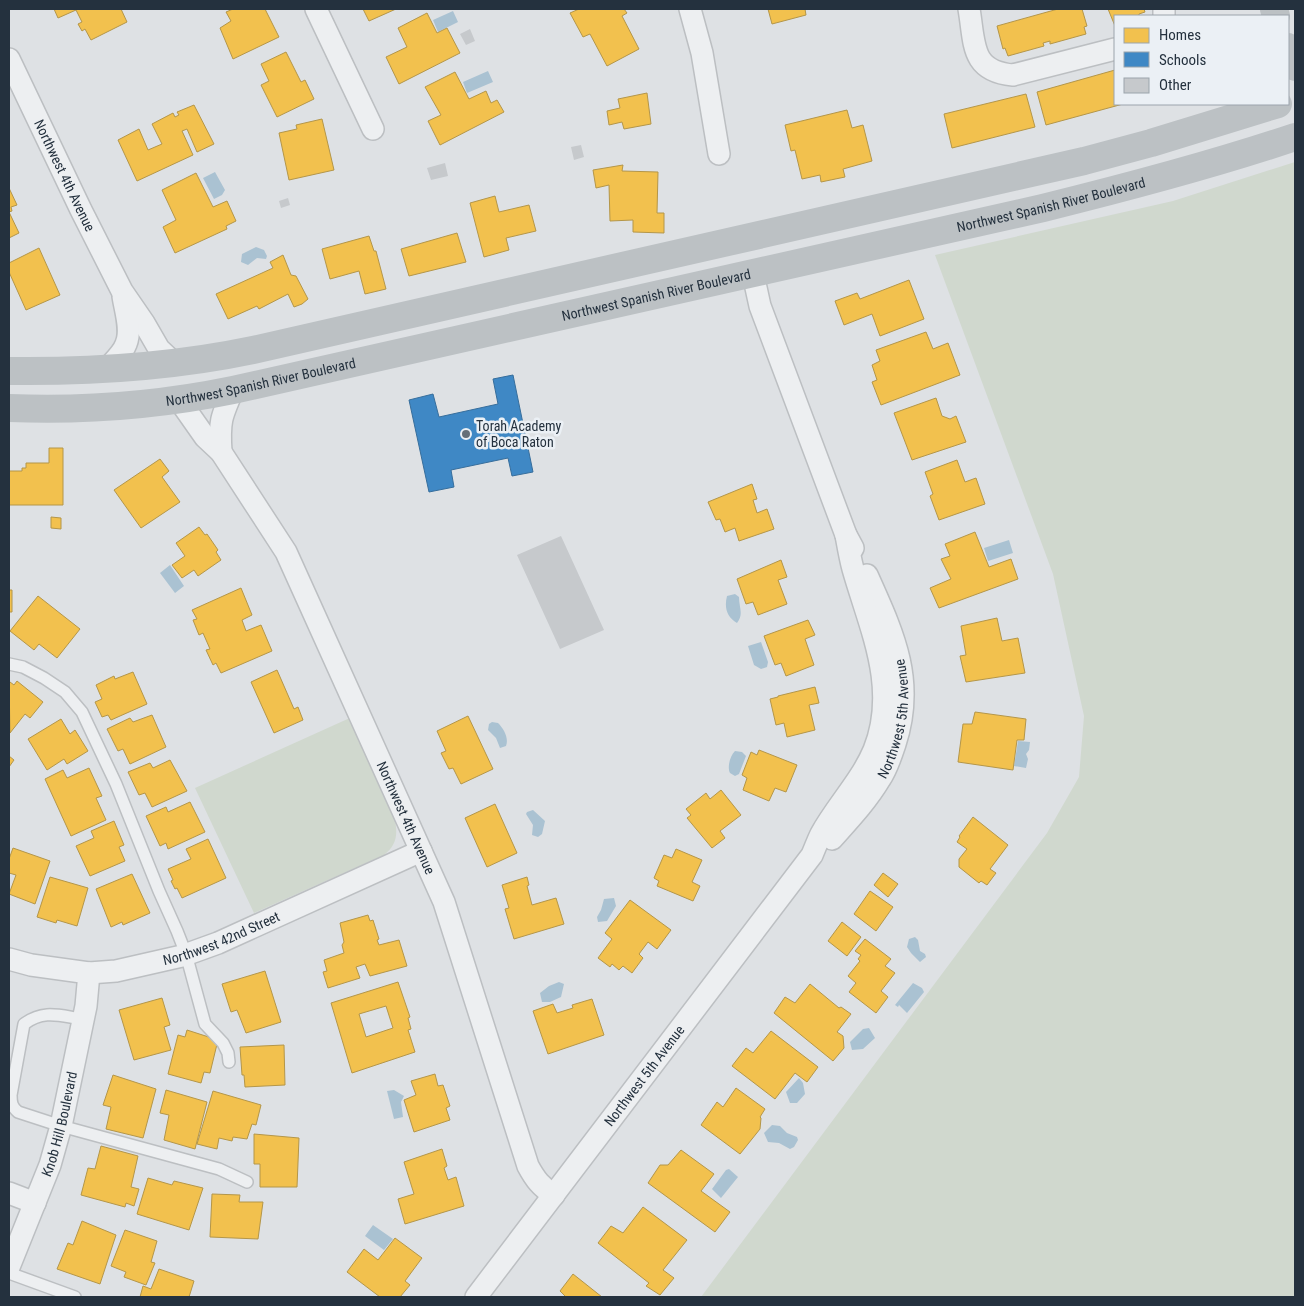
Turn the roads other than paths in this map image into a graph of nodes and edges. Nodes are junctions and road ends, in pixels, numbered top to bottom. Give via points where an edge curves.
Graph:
1 (316, 9) edge
2 (690, 9) edge
3 (969, 9) edge
4 (1114, 49) edge
5 (1289, 50) edge
6 (9, 59) edge
7 (1295, 67) edge
8 (1275, 105) edge
9 (373, 129) dead end
10 (1295, 137) edge
11 (719, 154) dead end
12 (945, 193) junction
13 (753, 274) junction
14 (122, 291) junction
15 (175, 364) junction
16 (107, 369) junction
17 (9, 372) edge
18 (234, 390) junction
19 (179, 400) junction
20 (9, 408) edge
21 (221, 452) junction
22 (9, 664) edge
23 (421, 851) junction
24 (186, 954) junction
25 (9, 959) edge
26 (89, 973) junction
27 (83, 1020) junction
28 (228, 1062) dead end
29 (61, 1126) junction
30 (247, 1182) dead end
31 (9, 1193) edge
32 (554, 1195) junction
33 (35, 1203) junction
34 (9, 1267) edge
35 (9, 1273) edge
36 (75, 1297) edge
37 (476, 1297) edge

1 - 9 street
2 - 11 street via 702,53
3 - 4 street via 978,58 988,68 1000,73 1013,75
5 - 7 main road
6 - 14 street, Northwest 4th Avenue
8 - 12 main road via 1084,161
10 - 13 main road, Northwest Spanish River Boulevard via 1106,192
12 - 13 main road via 864,228 775,251
12 - 15 main road via 253,350
13 - 18 main road, Northwest Spanish River Boulevard
13 - 32 street, Northwest 5th Avenue via 760,306 846,535 852,567 881,663 884,710 874,749 812,854
14 - 15 street, Northwest 4th Avenue via 160,349
14 - 16 street, Northwest 4th Avenue via 128,335 126,344
15 - 16 main road
16 - 17 main road
18 - 19 main road, Northwest Spanish River Boulevard
18 - 21 street via 220,424
19 - 20 main road, Northwest Spanish River Boulevard
19 - 21 street, Northwest 4th Avenue via 205,437
21 - 23 street, Northwest 4th Avenue via 286,552
22 - 24 lane via 23,666 44,678 65,692 82,712 116,784
23 - 24 street, Northwest 42nd Street via 218,943
23 - 32 street, Northwest 4th Avenue via 444,902 528,1166 535,1180
24 - 26 street, Northwest 42nd Street via 116,971
24 - 28 lane via 205,1024 223,1043
25 - 26 street, Northwest 42nd Street
26 - 27 street, Knob Hill Boulevard
27 - 29 street, Knob Hill Boulevard
27 - 29 lane via 44,1014 24,1024 11,1104 18,1112
29 - 30 lane via 219,1169
29 - 33 street, Knob Hill Boulevard
31 - 33 street
32 - 37 street, Northwest 5th Avenue
33 - 34 street, Knob Hill Boulevard
35 - 36 lane

